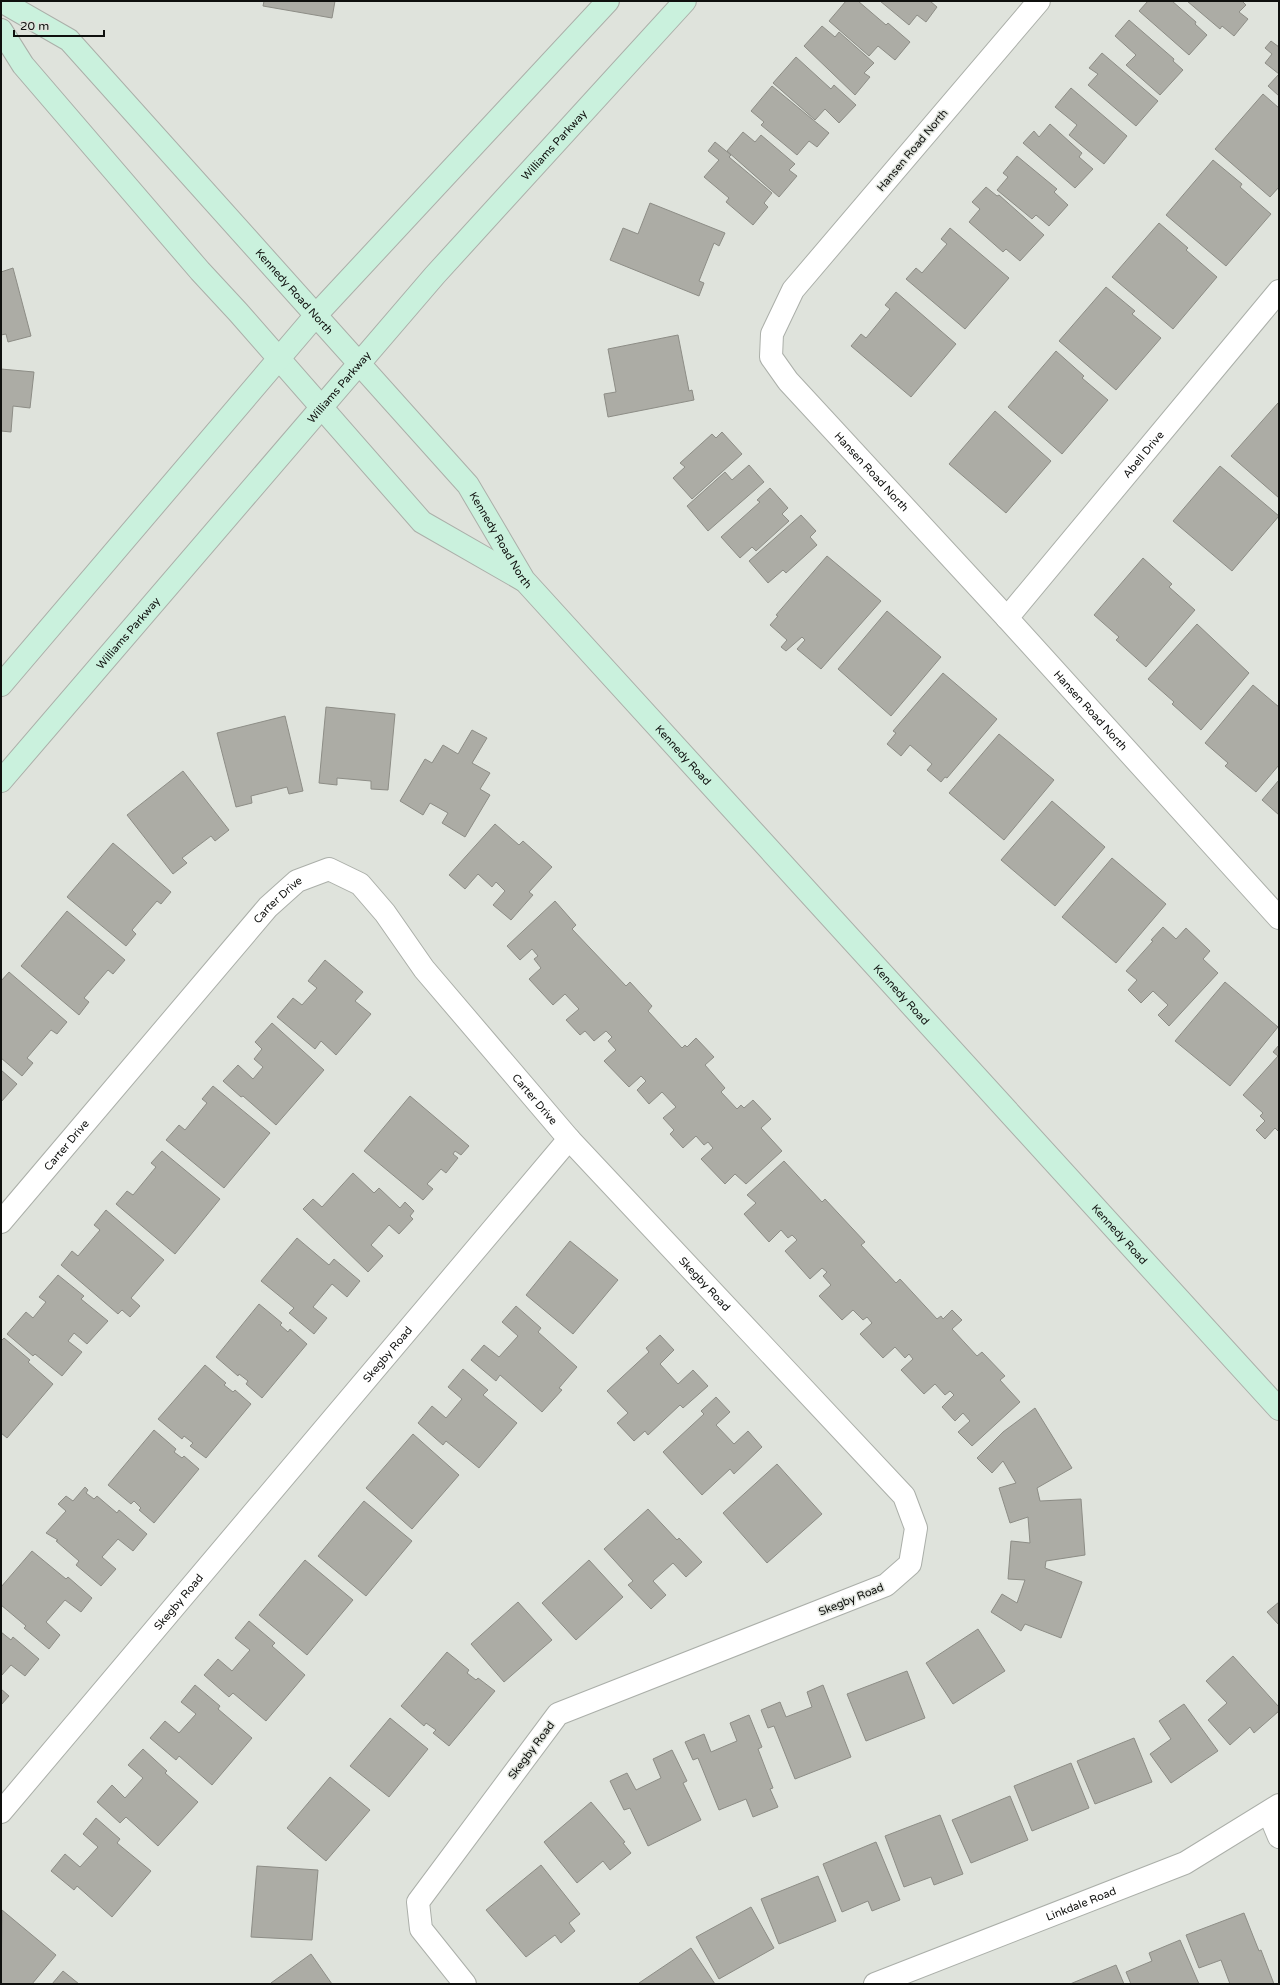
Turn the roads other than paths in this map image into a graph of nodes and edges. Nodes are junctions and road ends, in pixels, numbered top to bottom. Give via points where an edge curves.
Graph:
1 (1, 1) edge
2 (608, 1) edge
3 (685, 1) edge
4 (1039, 1) edge
5 (1, 30) edge
6 (1279, 290) edge
7 (316, 315) junction
8 (280, 359) junction
9 (360, 364) junction
10 (322, 408) junction
11 (524, 580) junction
12 (1007, 618) junction
13 (1, 686) edge
14 (1, 781) edge
15 (1279, 918) edge
16 (569, 1139) junction
17 (1, 1222) edge
18 (1279, 1409) edge
19 (1274, 1809) edge
20 (1, 1812) edge
21 (1279, 1837) edge
22 (465, 1984) edge
23 (875, 1984) edge

1 - 7 main road, Kennedy Road North via 69,40
2 - 7 main road
3 - 9 main road, Williams Parkway via 435,275
4 - 12 street, Hansen Road North via 792,290 772,334 771,357 788,381
5 - 8 main road, Kennedy Road North via 23,65 200,271
6 - 12 street, Abell Drive
7 - 8 main road
7 - 9 main road, Kennedy Road North
8 - 10 main road, Kennedy Road North
8 - 13 main road
9 - 10 main road, Williams Parkway
9 - 11 main road, Kennedy Road North via 468,485
10 - 11 main road, Kennedy Road North via 422,522
10 - 14 main road, Williams Parkway
11 - 18 main road, Kennedy Road
12 - 15 street, Hansen Road North
16 - 17 street, Carter Drive via 424,969 385,913 360,884 329,869 297,881 268,907
16 - 20 street, Skegby Road
16 - 22 street, Skegby Road via 904,1496 916,1528 910,1564 886,1586 558,1714 418,1902 421,1929
19 - 21 street
19 - 23 street, Linkdale Road via 1185,1863

